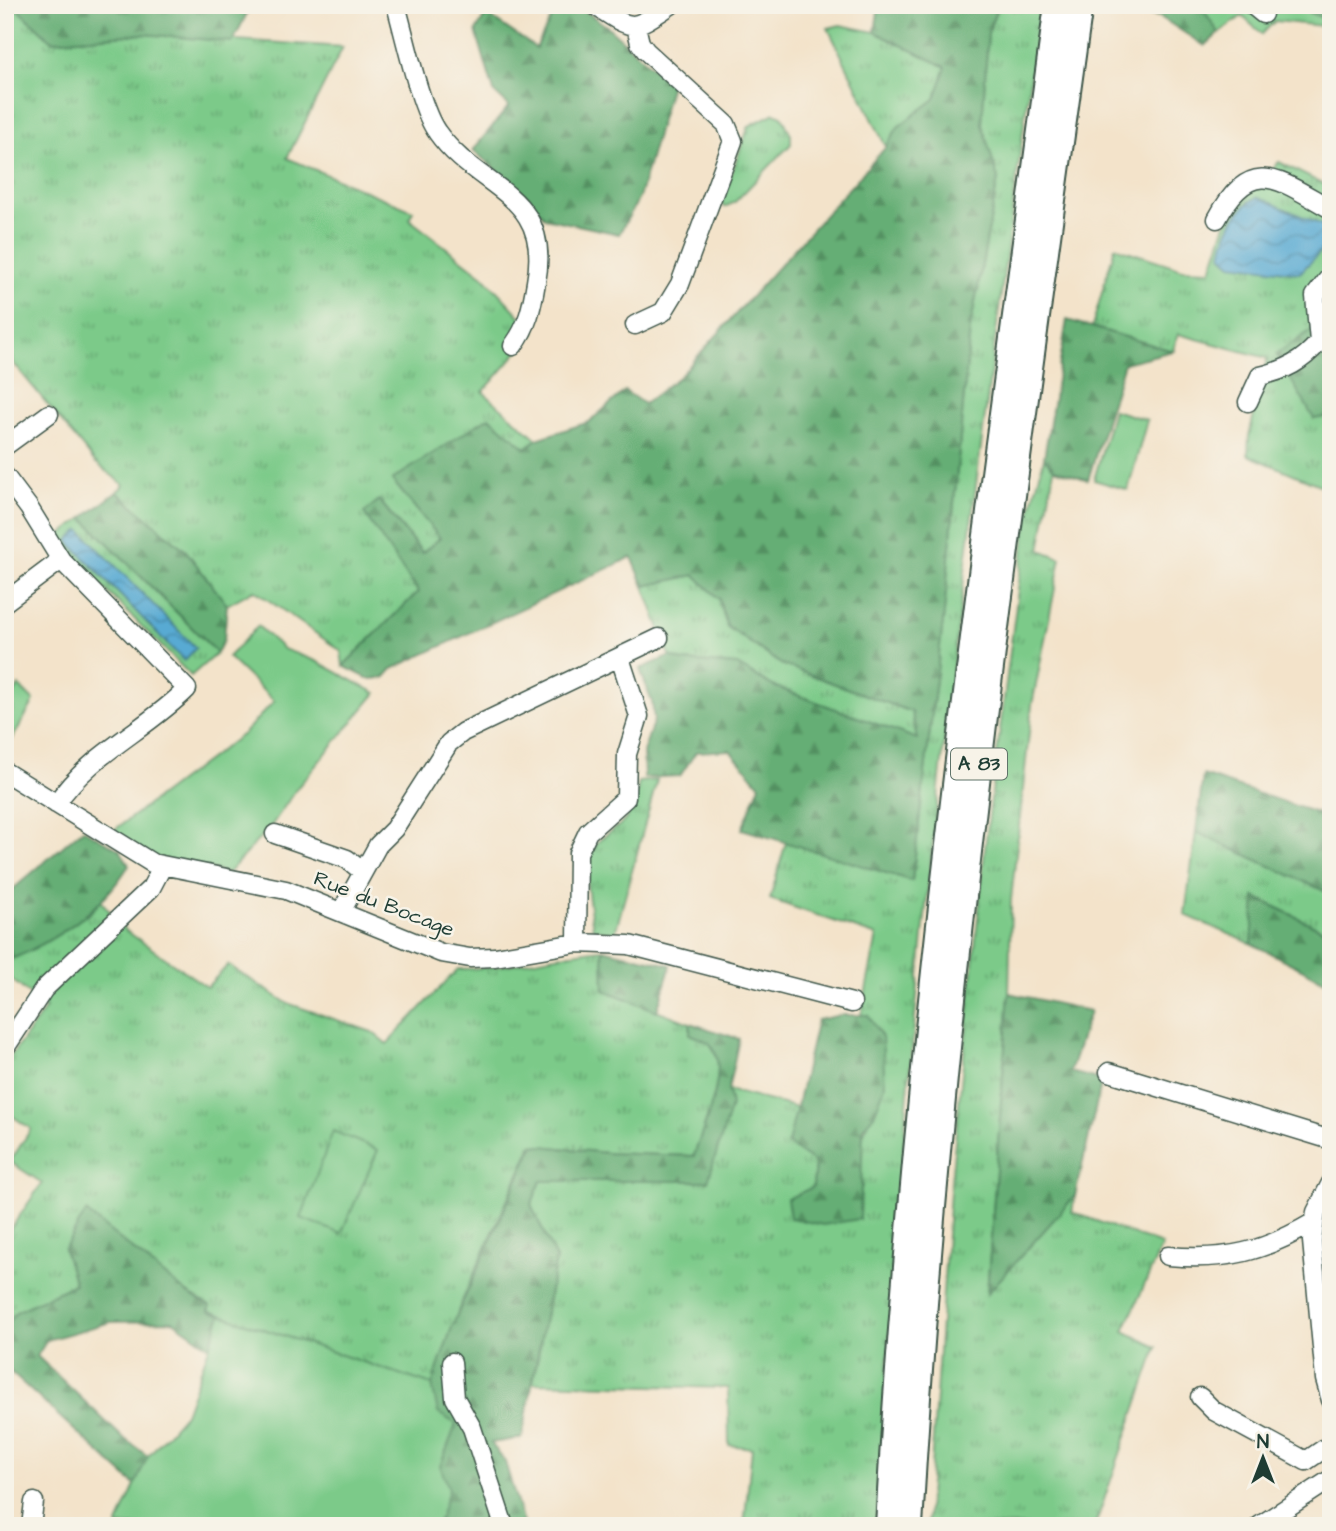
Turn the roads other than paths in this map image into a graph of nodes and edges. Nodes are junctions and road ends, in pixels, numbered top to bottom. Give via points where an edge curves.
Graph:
1 (396, 5) edge
2 (594, 5) edge
3 (671, 5) edge
4 (1058, 5) edge
5 (1079, 5) edge
6 (636, 26) junction
7 (1331, 209) edge
8 (1217, 219) dead end
9 (1331, 275) edge
10 (635, 326) dead end
11 (513, 346) dead end
12 (1248, 402) dead end
13 (49, 414) dead end
14 (5, 446) edge
15 (5, 477) edge
16 (61, 560) junction
17 (5, 602) edge
18 (659, 638) dead end
19 (993, 650) junction
20 (620, 658) junction
21 (5, 772) edge
22 (56, 804) junction
23 (275, 834) dead end
24 (162, 867) junction
25 (363, 872) junction
26 (341, 912) junction
27 (577, 943) junction
28 (852, 1003) dead end
29 (5, 1048) edge
30 (1109, 1072) dead end
31 (1331, 1140) edge
32 (1331, 1183) edge
33 (1314, 1222) junction
34 (1168, 1256) dead end
35 (452, 1362) dead end
36 (1200, 1397) dead end
37 (1331, 1400) edge
38 (1331, 1444) edge
39 (1331, 1479) edge
40 (34, 1502) dead end
41 (31, 1526) edge
42 (505, 1526) edge
43 (889, 1526) edge
44 (909, 1526) edge
45 (919, 1526) edge
46 (1259, 1526) edge

1 - 11 street via 436,132 522,210 537,234 540,261 529,320
2 - 6 street via 626,26
3 - 6 street
4 - 43 highway, A 83 via 942,900 906,1279
5 - 19 highway, A 83
6 - 10 street via 646,51 726,124 733,141 680,284 663,312
7 - 8 street via 1285,184 1252,178 1227,198
9 - 12 street via 1315,296 1319,342 1299,362 1260,376
13 - 14 street
15 - 16 street
16 - 17 street
16 - 22 street via 187,689 99,758
18 - 20 street
19 - 44 highway, A 83 via 945,1064
19 - 45 highway via 995,700 946,1149
20 - 25 street via 463,732 449,743
20 - 27 street via 639,722 626,754 626,798 588,832 578,853
21 - 22 street, Rue du Bocage
22 - 24 street, Rue du Bocage
23 - 25 street via 347,859
24 - 26 street, Rue du Bocage via 286,890
24 - 29 street via 151,888 44,989
25 - 26 street
26 - 27 street, Rue du Bocage via 441,953 470,958
27 - 28 street, Rue du Bocage via 629,945
30 - 31 street
32 - 33 street
33 - 34 street via 1248,1254 1204,1259
33 - 37 street via 1325,1379
35 - 42 street via 455,1398 472,1428
36 - 38 street via 1213,1411 1306,1461
39 - 46 street
40 - 41 street

